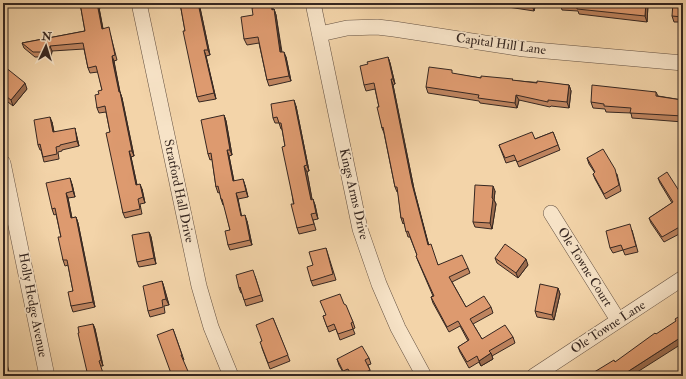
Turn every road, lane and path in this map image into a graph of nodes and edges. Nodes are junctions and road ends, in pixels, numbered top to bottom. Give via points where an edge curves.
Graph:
1 (139, 3) edge
2 (313, 3) edge
3 (320, 34) junction
4 (683, 63) edge
5 (3, 163) edge
6 (551, 213) dead end
7 (683, 278) edge
8 (618, 320) junction
9 (47, 376) edge
10 (231, 376) edge
11 (424, 376) edge
12 (534, 376) edge

1 - 10 street, Stratford Hall Drive via 199,286 211,327
2 - 3 street, Kings Arms Drive
3 - 4 street, Capital Hill Lane via 347,28 377,27 524,49
3 - 11 street, Kings Arms Drive via 360,229 398,328
5 - 9 street, Holly Hedge Avenue
6 - 8 street, Ole Towne Court
7 - 8 street, Ole Towne Lane
8 - 12 street, Ole Towne Lane

